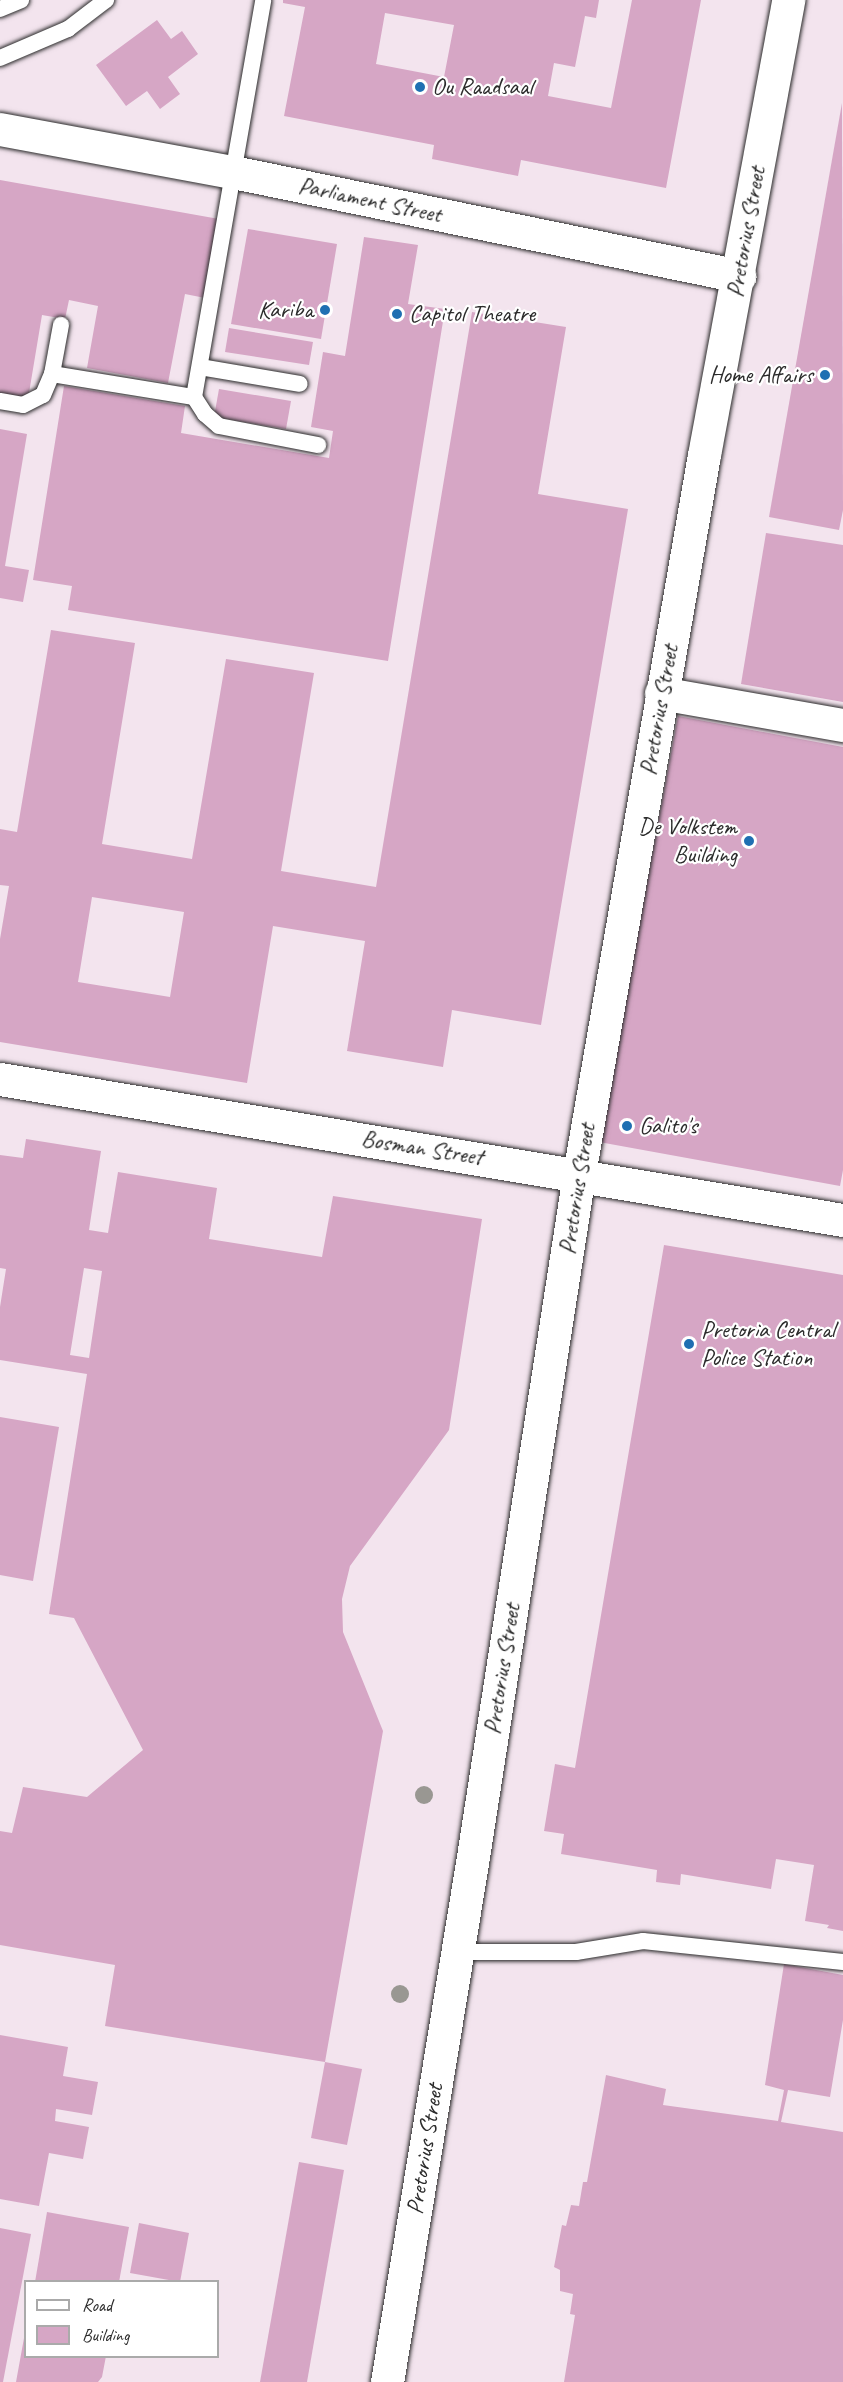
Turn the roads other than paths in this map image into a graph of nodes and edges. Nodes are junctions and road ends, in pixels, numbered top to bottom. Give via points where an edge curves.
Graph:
1 (21, 0) edge
2 (106, 0) edge
3 (263, 0) edge
4 (788, 0) edge
5 (0, 9) edge
6 (0, 58) edge
7 (0, 129) edge
8 (233, 172) junction
9 (739, 276) junction
10 (61, 325) dead end
11 (200, 367) junction
12 (52, 374) junction
13 (300, 384) dead end
14 (194, 397) junction
15 (0, 401) edge
16 (318, 445) dead end
17 (661, 693) junction
18 (843, 725) edge
19 (0, 1079) edge
20 (579, 1174) junction
21 (843, 1220) edge
22 (458, 1952) junction
23 (843, 1962) edge
24 (387, 2382) edge

1 - 5 lane
2 - 6 lane via 68,29
3 - 8 lane
4 - 9 street, Pretorius Street
7 - 8 street, Parliament Street
8 - 9 street, Parliament Street
8 - 11 lane
9 - 17 street, Pretorius Street
10 - 12 lane
11 - 13 lane
11 - 14 lane
12 - 14 lane
12 - 15 lane via 43,394 31,402 23,405
14 - 16 lane via 219,426
17 - 18 street
17 - 20 street, Pretorius Street
19 - 20 street, Bosman Street
20 - 21 street, Bosman Street
20 - 22 street, Pretorius Street
22 - 23 lane via 576,1952 644,1941
22 - 24 street, Pretorius Street

